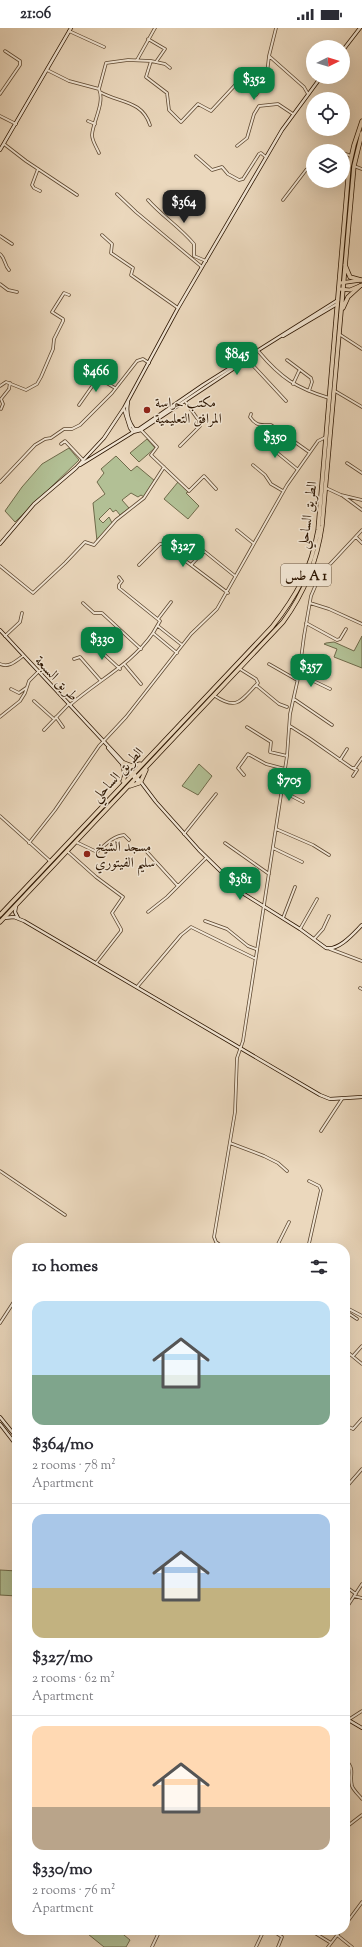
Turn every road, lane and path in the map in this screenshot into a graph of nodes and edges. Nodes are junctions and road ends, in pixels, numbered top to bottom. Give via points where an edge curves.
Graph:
1 (155, 28) edge
2 (276, 28) edge
3 (360, 28) edge
4 (70, 29) edge
5 (148, 39) junction
6 (350, 41) edge
7 (104, 47) dead end
8 (4, 51) dead end
9 (269, 56) junction
10 (137, 60) junction
11 (151, 61) junction
12 (156, 62) junction
13 (170, 68) dead end
14 (47, 70) junction
15 (316, 84) edge
16 (99, 89) junction
17 (100, 92) junction
18 (307, 92) edge
19 (310, 92) edge
20 (0, 94) edge
21 (306, 97) edge
22 (293, 114) junction
23 (0, 116) edge
24 (88, 121) dead end
25 (362, 121) edge
26 (16, 124) junction
27 (95, 124) junction
28 (150, 125) dead end
29 (362, 133) edge
30 (361, 142) edge
31 (4, 144) junction
32 (237, 146) dead end
33 (0, 150) edge
34 (99, 153) dead end
35 (196, 156) dead end
36 (351, 156) joint
37 (266, 158) junction
38 (354, 166) junction
39 (38, 169) junction
40 (362, 169) edge
41 (306, 170) edge
42 (40, 191) dead end
43 (117, 194) dead end
44 (77, 195) dead end
45 (148, 200) dead end
46 (283, 200) dead end
47 (102, 235) dead end
48 (0, 236) edge
49 (12, 244) dead end
50 (0, 254) edge
51 (206, 262) junction
52 (345, 264) junction
53 (202, 267) junction
54 (9, 270) dead end
55 (341, 283) junction
56 (361, 283) edge
57 (0, 284) edge
58 (341, 289) junction
59 (17, 292) dead end
60 (70, 295) dead end
61 (338, 302) junction
62 (178, 308) junction
63 (341, 315) junction
64 (339, 334) junction
65 (282, 336) junction
66 (362, 349) edge
67 (259, 352) junction
68 (247, 359) junction
69 (287, 360) dead end
70 (84, 362) dead end
71 (148, 363) junction
72 (300, 371) junction
73 (98, 378) junction
74 (10, 383) junction
75 (293, 385) junction
76 (0, 386) edge
77 (115, 388) junction
78 (309, 391) junction
79 (334, 391) junction
80 (329, 398) junction
81 (129, 400) junction
82 (185, 401) junction
83 (286, 401) dead end
84 (79, 405) dead end
85 (362, 407) edge
86 (124, 408) junction
87 (1, 409) dead end
88 (251, 414) dead end
89 (136, 430) junction
90 (142, 430) junction
91 (134, 432) junction
92 (326, 437) junction
93 (61, 444) dead end
94 (273, 444) dead end
95 (180, 446) dead end
96 (309, 452) junction
97 (83, 460) junction
98 (347, 463) dead end
99 (253, 465) dead end
100 (164, 467) junction
101 (76, 468) junction
102 (297, 470) junction
103 (362, 473) edge
104 (0, 482) edge
105 (326, 488) junction
106 (216, 489) dead end
107 (283, 491) junction
108 (342, 495) junction
109 (362, 500) edge
110 (362, 510) edge
111 (237, 530) dead end
112 (362, 530) edge
113 (356, 537) junction
114 (253, 543) junction
115 (362, 543) edge
116 (0, 544) edge
117 (139, 565) dead end
118 (191, 565) junction
119 (0, 566) edge
120 (311, 575) junction
121 (235, 576) junction
122 (119, 577) dead end
123 (317, 580) junction
124 (228, 593) junction
125 (171, 602) dead end
126 (83, 603) dead end
127 (310, 603) junction
128 (22, 613) dead end
129 (158, 619) junction
130 (306, 623) junction
131 (362, 624) edge
132 (158, 626) junction
133 (346, 629) dead end
134 (0, 630) edge
135 (153, 634) junction
136 (5, 636) junction
137 (93, 644) dead end
138 (182, 645) junction
139 (141, 649) junction
140 (177, 653) junction
141 (23, 656) junction
142 (74, 659) dead end
143 (0, 664) edge
144 (269, 664) dead end
145 (125, 665) junction
146 (239, 668) junction
147 (120, 669) junction
148 (38, 672) junction
149 (299, 674) junction
150 (297, 680) junction
151 (101, 681) junction
152 (141, 684) dead end
153 (256, 685) junction
154 (27, 687) junction
155 (11, 689) dead end
156 (330, 689) dead end
157 (214, 695) junction
158 (294, 699) junction
159 (34, 701) dead end
160 (69, 705) junction
161 (201, 706) junction
162 (287, 708) dead end
163 (0, 717) edge
164 (55, 718) junction
165 (332, 725) dead end
166 (247, 726) dead end
167 (290, 726) junction
168 (63, 727) dead end
169 (44, 730) dead end
170 (102, 740) junction
171 (347, 749) dead end
172 (287, 756) junction
173 (362, 758) edge
174 (340, 760) junction
175 (143, 762) junction
176 (124, 764) junction
177 (149, 765) junction
178 (285, 769) junction
179 (354, 769) junction
180 (132, 774) junction
181 (244, 775) dead end
182 (353, 776) dead end
183 (136, 778) junction
184 (141, 783) junction
185 (121, 785) junction
186 (128, 787) junction
187 (282, 791) junction
188 (216, 794) dead end
189 (303, 802) dead end
190 (0, 816) edge
191 (276, 829) junction
192 (184, 834) junction
193 (129, 840) dead end
194 (76, 842) junction
195 (29, 843) junction
196 (225, 843) dead end
197 (273, 848) junction
198 (67, 851) junction
199 (148, 852) dead end
200 (330, 855) dead end
201 (206, 858) junction
202 (51, 862) junction
203 (302, 862) dead end
204 (269, 874) junction
205 (36, 881) junction
206 (178, 886) junction
207 (295, 887) dead end
208 (317, 899) dead end
209 (16, 905) junction
210 (263, 906) junction
211 (148, 912) dead end
212 (0, 915) edge
213 (329, 916) dead end
214 (4, 918) junction
215 (283, 918) junction
216 (18, 919) junction
217 (205, 921) dead end
218 (0, 922) edge
219 (362, 925) edge
220 (300, 929) junction
221 (314, 939) junction
222 (256, 949) junction
223 (330, 949) junction
224 (255, 958) junction
225 (362, 960) edge
226 (96, 963) junction
227 (137, 988) junction
228 (240, 1048) junction
229 (362, 1097) edge
230 (342, 1099) junction
231 (321, 1131) dead end
232 (230, 1142) junction
233 (0, 1171) edge
234 (287, 1171) dead end
235 (308, 1181) dead end
236 (65, 1215) dead end
237 (289, 1222) dead end
238 (218, 1243) edge
239 (278, 1243) edge
240 (309, 1243) edge
241 (12, 1305) edge
242 (350, 1310) edge
243 (350, 1314) edge
244 (362, 1316) edge
245 (357, 1319) dead end
246 (0, 1323) edge
247 (362, 1346) edge
248 (350, 1354) edge
249 (353, 1356) junction
250 (362, 1364) edge
251 (0, 1416) edge
252 (362, 1419) edge
253 (0, 1424) edge
254 (350, 1428) edge
255 (12, 1432) edge
256 (12, 1440) edge
257 (362, 1469) edge
258 (350, 1483) edge
259 (362, 1584) edge
260 (350, 1590) edge
261 (355, 1595) junction
262 (362, 1598) edge
263 (350, 1602) edge
264 (362, 1711) edge
265 (350, 1717) edge
266 (350, 1721) edge
267 (362, 1728) edge
268 (350, 1764) edge
269 (362, 1799) edge
270 (362, 1815) edge
271 (350, 1824) edge
272 (362, 1902) edge
273 (350, 1918) edge
274 (158, 1935) edge
275 (262, 1935) edge
276 (279, 1935) edge
277 (318, 1935) edge
278 (337, 1935) joint
279 (331, 1943) junction
280 (152, 1947) edge
281 (256, 1947) edge
282 (278, 1947) edge
283 (328, 1947) edge
284 (352, 1947) edge

1 - 5 street
2 - 9 street
3 - 6 street
4 - 7 street
4 - 14 street
5 - 10 street
5 - 12 street via 165,48
8 - 20 street via 20,61 20,65
9 - 11 street via 266,82 256,95 238,82 212,110 209,111 198,104 180,122 169,110 167,94 146,77
9 - 18 street
10 - 11 street
10 - 16 street via 106,63
11 - 12 street
12 - 13 street
14 - 16 street via 69,81
14 - 26 street
15 - 19 street
16 - 17 street
17 - 27 street
17 - 28 street via 134,105
21 - 22 street
22 - 32 street via 278,104 259,106 247,138
22 - 37 street
23 - 26 street
24 - 27 street
25 - 36 highway, الطريق الساحلي / طس A 1
26 - 31 street
27 - 34 street via 92,137
29 - 30 highway, الطريق الساحلي / طس A 1
30 - 38 highway, الطريق الساحلي / طس A 1
31 - 33 street
31 - 39 street
35 - 37 street via 212,170 222,167 228,174 240,180 259,154
36 - 55 highway, الطريق الساحلي / طس A 1
37 - 51 street
38 - 40 street
38 - 52 highway, الطريق الساحلي / طس A 1
39 - 42 street via 32,185
39 - 44 street
41 - 46 street
43 - 53 street
45 - 51 street via 194,244 194,256
47 - 62 street via 112,244 111,253 133,268 131,275
48 - 49 street
50 - 54 street
51 - 53 street
52 - 55 highway, الطريق الساحلي / طس A 1
52 - 56 highway via 350,277
53 - 62 street
55 - 56 main road
55 - 58 highway, الطريق الساحلي / طس A 1
56 - 58 main road via 350,290
56 - 63 highway via 348,297
57 - 59 street via 8,290
58 - 61 highway, الطريق الساحلي / طس A 1
58 - 63 highway, الطريق الساحلي / طس A 1
60 - 74 street via 64,293 52,312 63,321 54,339 52,354 37,384 26,390
61 - 65 street
61 - 80 highway, الطريق الساحلي / طس A 1
62 - 71 street
63 - 64 highway, الطريق الساحلي / طس A 1
64 - 66 street
64 - 79 highway, الطريق الساحلي / طس A 1
65 - 67 street
65 - 89 street
67 - 68 street
67 - 75 street via 278,374
68 - 82 street
68 - 83 street
69 - 72 street
70 - 73 street via 95,367 92,374
71 - 77 street via 143,359 137,361
71 - 81 street
72 - 75 street
72 - 78 street via 312,380
73 - 77 street
73 - 84 street
74 - 76 street via 6,382
74 - 87 street via 1,399
75 - 78 street
77 - 104 street via 80,425 64,429 31,448
78 - 80 street
79 - 85 street
79 - 105 highway, الطريق الساحلي / طس A 1
80 - 92 highway, الطريق الساحلي / طس A 1
81 - 86 street
81 - 89 street via 127,412
82 - 90 street
82 - 95 street via 200,426
86 - 91 street via 128,424
86 - 97 street via 104,438
88 - 96 street via 250,417 255,424 271,425
89 - 91 street
90 - 91 street
90 - 100 street via 157,447 151,455
91 - 101 street
92 - 96 street via 318,441
92 - 161 highway, الطريق الساحلي / طس A 1 via 318,530 303,582 272,626
93 - 97 street via 66,441
94 - 102 street via 272,447
96 - 102 street
97 - 101 street
98 - 103 street
99 - 107 street via 271,484
100 - 106 street via 189,492 204,476
100 - 119 street via 149,493 141,501 116,520 94,545 85,542 34,592
101 - 116 street via 34,504
102 - 107 street
105 - 108 street
105 - 120 highway, الطريق الساحلي / طس A 1 via 321,539
107 - 114 street
108 - 109 street
108 - 110 street
111 - 114 street
112 - 113 street
113 - 115 street
113 - 123 street via 323,570
114 - 121 street
117 - 118 street via 161,543
118 - 121 street via 204,551
118 - 124 street
120 - 123 street
120 - 146 highway, الطريق الساحلي / طس A 1 via 283,622
121 - 124 street
122 - 129 street via 122,581 120,588
123 - 127 street
124 - 138 street via 217,609
125 - 129 street
126 - 139 street via 94,613 102,613
127 - 130 street
127 - 131 street
128 - 136 street via 20,622
129 - 132 street
130 - 133 street via 337,640
130 - 149 street
132 - 135 street
132 - 138 street
134 - 136 street, طريق السبعة
135 - 139 street
135 - 140 street
136 - 141 street, طريق السبعة
137 - 147 street
138 - 140 street
139 - 145 street
140 - 170 street via 126,717
141 - 143 street via 8,665
141 - 148 street, طريق السبعة
142 - 151 street via 80,657
144 - 150 street
145 - 147 street
145 - 152 street
146 - 153 street via 256,679
146 - 157 highway, الطريق الساحلي / طس A 1
147 - 151 street
148 - 154 street
148 - 160 street, طريق السبعة
149 - 150 street
149 - 156 street
150 - 158 street
151 - 160 street
153 - 157 street via 243,699 235,703 227,704
153 - 162 street via 278,704
154 - 155 street via 18,693
154 - 163 street via 26,693 15,706
157 - 161 highway, الطريق الساحلي / طس A 1
158 - 165 street
158 - 167 street
159 - 164 street
160 - 164 street
160 - 170 street, طريق السبعة
161 - 175 highway, الطريق الساحلي / طس A 1
161 - 177 highway, الطريق الساحلي / طس A 1
164 - 168 street
164 - 169 street
166 - 172 street via 271,742 270,752
167 - 172 street
167 - 174 street
170 - 176 street, طريق السبعة
170 - 195 street via 55,810
171 - 174 street
172 - 178 street
173 - 179 street
174 - 179 street
175 - 176 highway via 132,766
175 - 180 highway, الطريق الساحلي / طس A 1
176 - 180 street, طريق السبعة
176 - 185 highway via 125,775
177 - 183 highway, الطريق الساحلي / طس A 1
177 - 184 highway
178 - 181 street via 266,764 248,754 238,768
178 - 187 street
179 - 182 street via 356,770
180 - 183 street, طريق السبعة
180 - 185 highway, الطريق الساحلي / طس A 1
183 - 184 street, طريق السبعة
183 - 186 highway, الطريق الساحلي / طس A 1
184 - 186 highway
184 - 192 street, طريق السبعة
185 - 202 highway, الطريق الساحلي / طس A 1
186 - 194 highway, الطريق الساحلي / طس A 1
187 - 189 street
187 - 191 street
188 - 192 street
190 - 195 street
191 - 197 street
191 - 200 street
192 - 201 street, طريق السبعة
193 - 194 street via 120,835 97,852
194 - 198 highway, الطريق الساحلي / طس A 1
195 - 202 street
196 - 204 street
197 - 203 street
197 - 204 street
198 - 205 highway, الطريق الساحلي / طس A 1
198 - 226 street via 123,897 112,913 121,932
199 - 206 street
201 - 206 street
201 - 210 street, طريق السبعة via 244,894
202 - 205 highway, الطريق الساحلي / طس A 1
204 - 210 street
205 - 209 highway, الطريق الساحلي / طس A 1
205 - 212 highway, الطريق الساحلي / طس A 1
206 - 211 street
207 - 215 street
208 - 220 street
209 - 214 highway, الطريق الساحلي / طس A 1
209 - 216 street
210 - 215 street, طريق السبعة
210 - 222 street
213 - 221 street via 323,929
214 - 216 street
214 - 218 highway, الطريق الساحلي / طس A 1
215 - 220 street, طريق السبعة
216 - 226 street
217 - 222 street via 227,929 248,946
219 - 223 street via 338,946
220 - 221 street, طريق السبعة
221 - 223 street, طريق السبعة
222 - 224 street
223 - 225 street
224 - 227 street via 191,927
224 - 228 street
226 - 227 street
227 - 228 street
228 - 230 street via 320,1095 330,1099
228 - 232 street via 236,1066 235,1112
229 - 230 street
230 - 231 street
232 - 234 street via 268,1158
232 - 238 street via 214,1237
233 - 236 street
235 - 240 street via 321,1190
237 - 239 street
241 - 246 street
242 - 244 street
243 - 245 street
247 - 249 street
248 - 249 street
249 - 250 street
251 - 255 street
252 - 254 street via 353,1429
253 - 256 street
257 - 258 street
259 - 261 street
260 - 261 street
261 - 262 street
261 - 263 street
264 - 265 street
266 - 267 street
268 - 269 street via 353,1788
270 - 271 street
272 - 273 street
274 - 280 street
275 - 281 street
276 - 282 street via 282,1937
277 - 279 street
278 - 279 street
278 - 284 street
279 - 283 street

